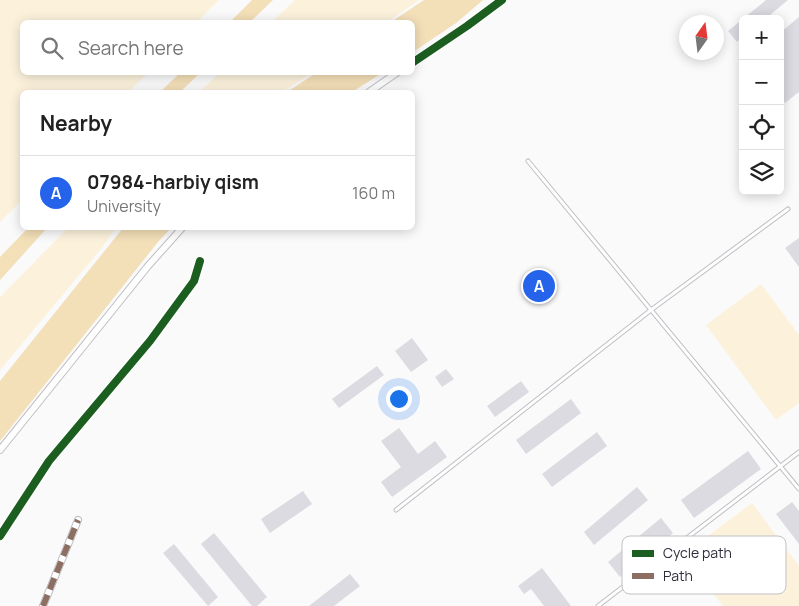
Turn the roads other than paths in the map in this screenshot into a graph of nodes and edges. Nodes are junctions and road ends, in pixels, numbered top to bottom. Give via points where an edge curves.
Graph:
1 (502, 0) edge
2 (415, 61) edge
3 (394, 75) edge
4 (371, 90) edge
5 (528, 161) dead end
6 (788, 208) dead end
7 (180, 230) edge
8 (200, 261) dead end
9 (652, 310) junction
10 (0, 450) edge
11 (799, 452) edge
12 (781, 466) junction
13 (799, 489) edge
14 (396, 510) dead end
15 (78, 520) dead end
16 (0, 536) edge
17 (690, 536) edge
18 (622, 588) edge
19 (42, 606) edge
20 (598, 606) edge

1 - 2 street
3 - 4 street
5 - 9 lane
6 - 9 lane
7 - 10 street
8 - 16 street via 194,281 150,340 48,461
9 - 12 lane
9 - 14 lane
11 - 12 lane
12 - 13 lane
12 - 17 lane
15 - 19 street
18 - 20 lane

